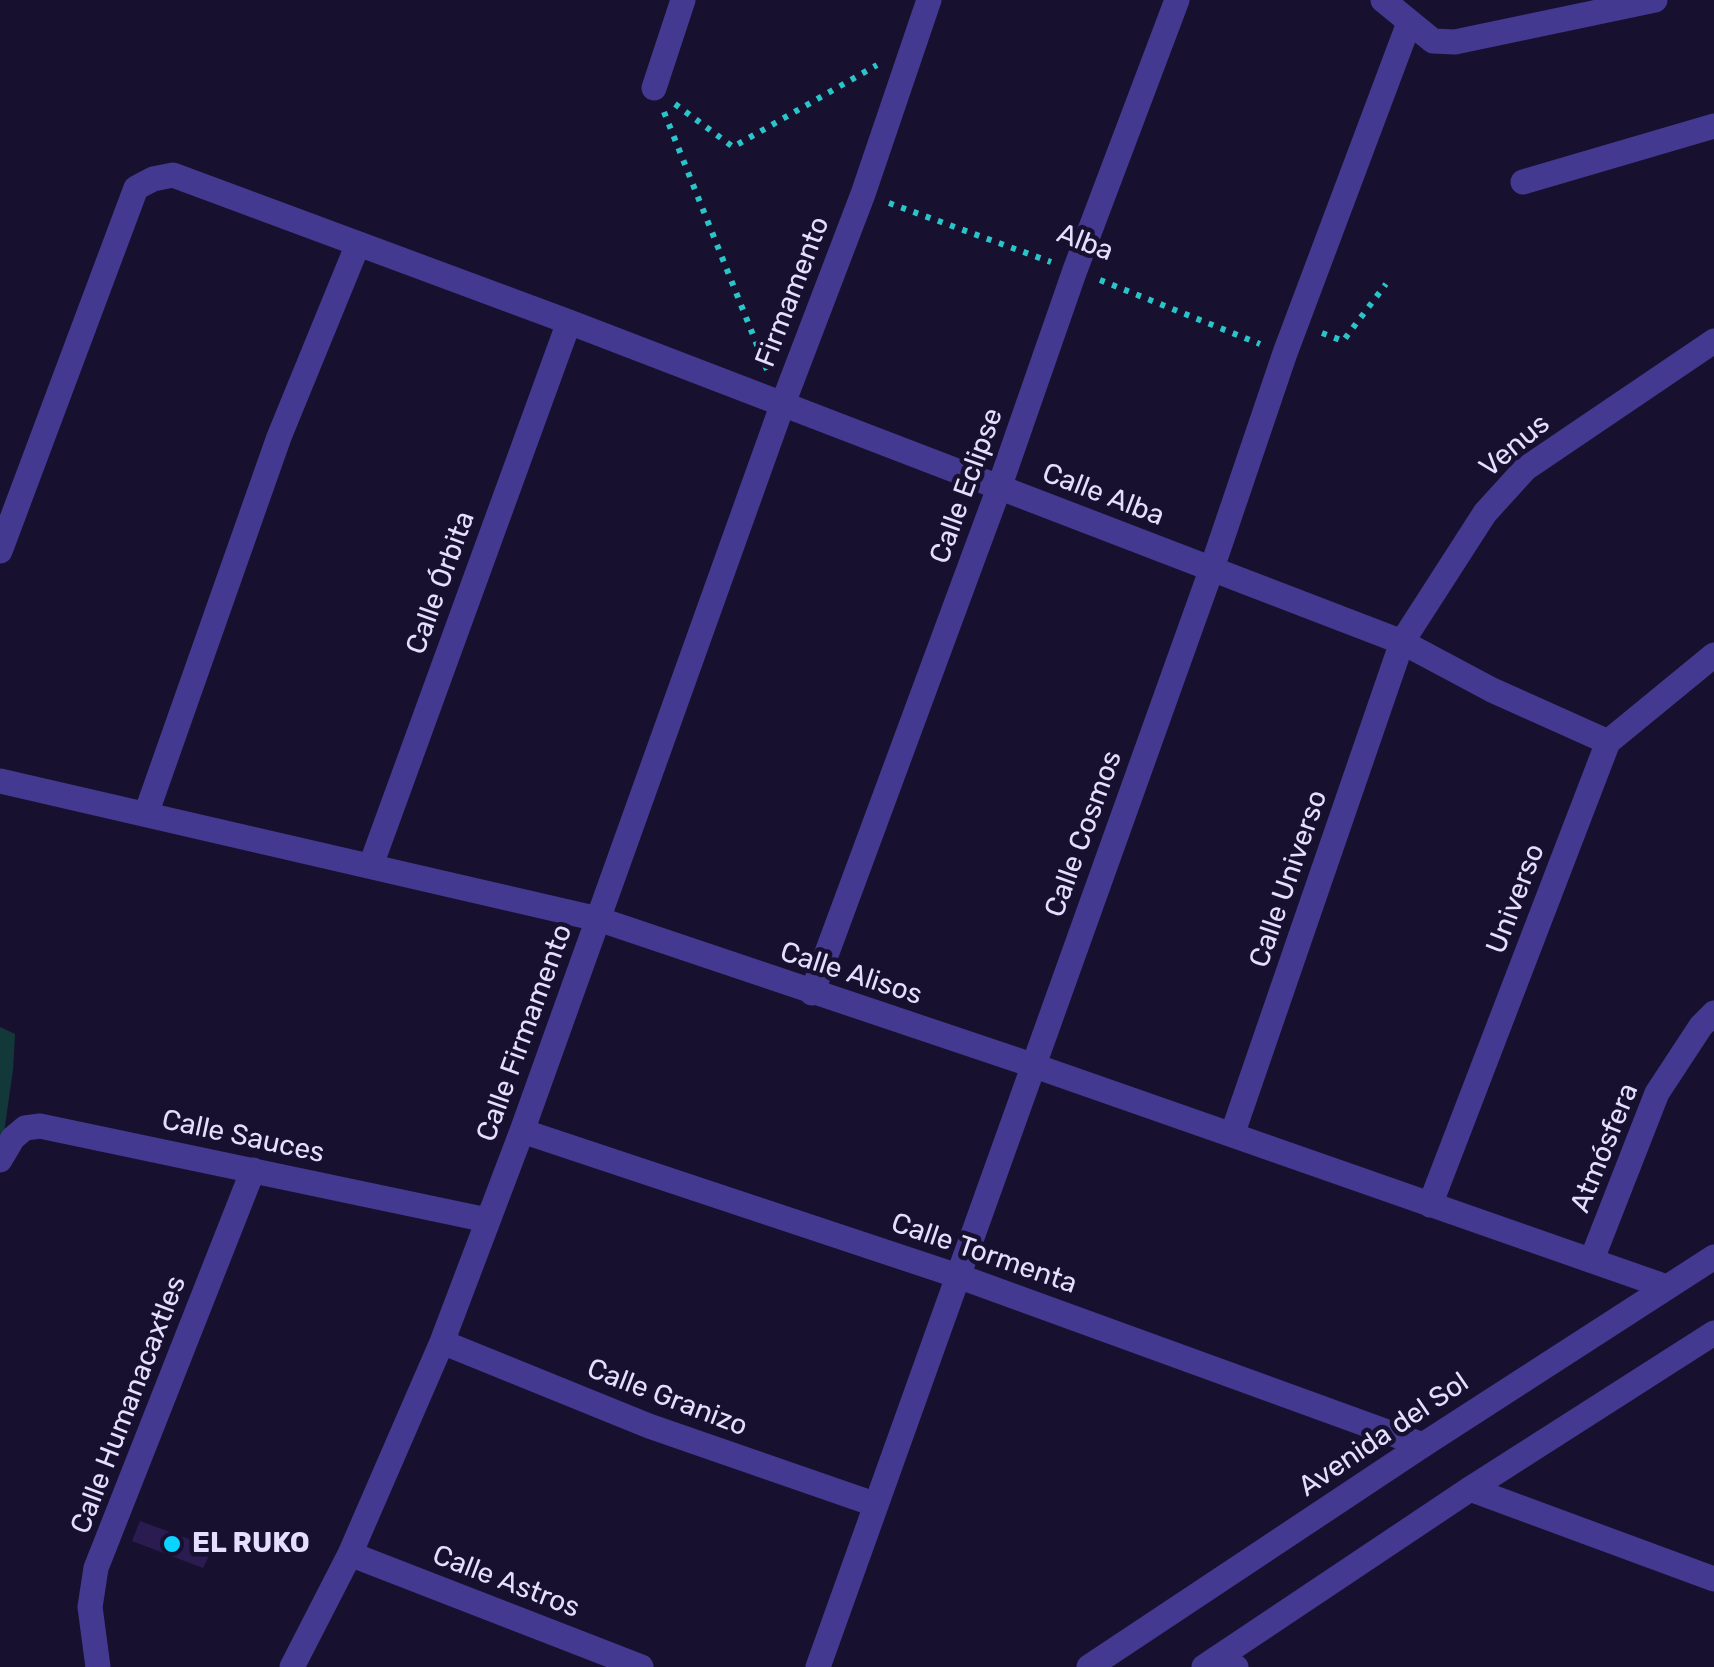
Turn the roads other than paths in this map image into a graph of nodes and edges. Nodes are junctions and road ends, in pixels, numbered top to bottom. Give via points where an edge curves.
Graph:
1 (682, 0) edge
2 (929, 0) edge
3 (1178, 0) edge
4 (1383, 0) edge
5 (1655, 0) edge
6 (1408, 23) junction
7 (654, 88) road end
8 (1714, 126) edge
9 (1524, 182) dead end
10 (358, 244) junction
11 (569, 322) junction
12 (1714, 342) edge
13 (782, 406) junction
14 (999, 488) junction
15 (0, 551) edge
16 (1212, 568) junction
17 (1402, 642) junction
18 (1714, 655) edge
19 (1608, 742) junction
20 (0, 782) edge
21 (146, 814) junction
22 (370, 865) junction
23 (598, 919) junction
24 (812, 993) junction
25 (1714, 1014) edge
26 (1032, 1065) junction
27 (522, 1131) junction
28 (1232, 1135) junction
29 (0, 1159) edge
30 (253, 1170) junction
31 (1430, 1205) junction
32 (487, 1220) junction
33 (1714, 1257) edge
34 (1592, 1260) junction
35 (958, 1276) junction
36 (1664, 1286) junction
37 (1714, 1333) edge
38 (442, 1342) junction
39 (1423, 1445) junction
40 (1470, 1488) junction
41 (874, 1504) junction
42 (350, 1554) junction
43 (1714, 1579) edge
44 (1219, 1664) edge
45 (98, 1667) edge
46 (292, 1667) edge
47 (641, 1667) edge
48 (818, 1667) edge
49 (1090, 1667) edge

1 - 7 street
2 - 13 street, Firmamento
3 - 14 street, Calle Eclipse
4 - 6 street
5 - 6 street via 1455,42 1433,41
6 - 16 street, Calle Cosmos
8 - 9 street
10 - 11 street, Calle Alba
10 - 15 street, Calle Alba via 173,175 136,188
10 - 21 street via 279,437
11 - 13 street, Calle Alba
11 - 22 street, Calle Órbita
12 - 17 street, Venus via 1525,469 1485,512
13 - 14 street, Calle Alba
13 - 23 street, Calle Firmamento
14 - 16 street, Calle Alba
14 - 24 street, Calle Eclipse
16 - 17 street, Calle Alba
16 - 26 street, Calle Cosmos
17 - 19 street, Calle Alba
17 - 28 street, Calle Universo
18 - 19 street, Universo
19 - 31 street, Universo
20 - 21 street, Calle Alisos
21 - 22 street, Calle Alisos
22 - 23 street, Calle Alisos
23 - 24 street, Calle Alisos
23 - 27 street, Calle Firmamento
24 - 26 street, Calle Alisos
25 - 34 street, Atmósfera via 1657,1094
26 - 28 street, Calle Alisos
26 - 35 street, Calle Cosmos
27 - 32 street, Calle Firmamento
27 - 35 street, Calle Tormenta
28 - 31 street, Calle Alisos
29 - 30 street, Calle Sauces via 12,1138 40,1126
30 - 32 street, Calle Sauces
30 - 45 street, Calle Humanacaxtles via 96,1568 90,1608
31 - 34 street, Calle Alisos
32 - 38 street, Calle Firmamento
33 - 36 street, Avenida del Sol
34 - 36 street, Calle Alisos
35 - 39 street, Calle Tormenta
35 - 41 street, Calle Cosmos
36 - 39 street, Avenida del Sol
37 - 40 street
38 - 41 street, Calle Granizo via 649,1426
38 - 42 street, Calle Firmamento
39 - 49 street, Avenida del Sol
40 - 43 street
40 - 44 street
41 - 48 street, Calle Cosmos
42 - 46 street, Calle Firmamento
42 - 47 street, Calle Astros

